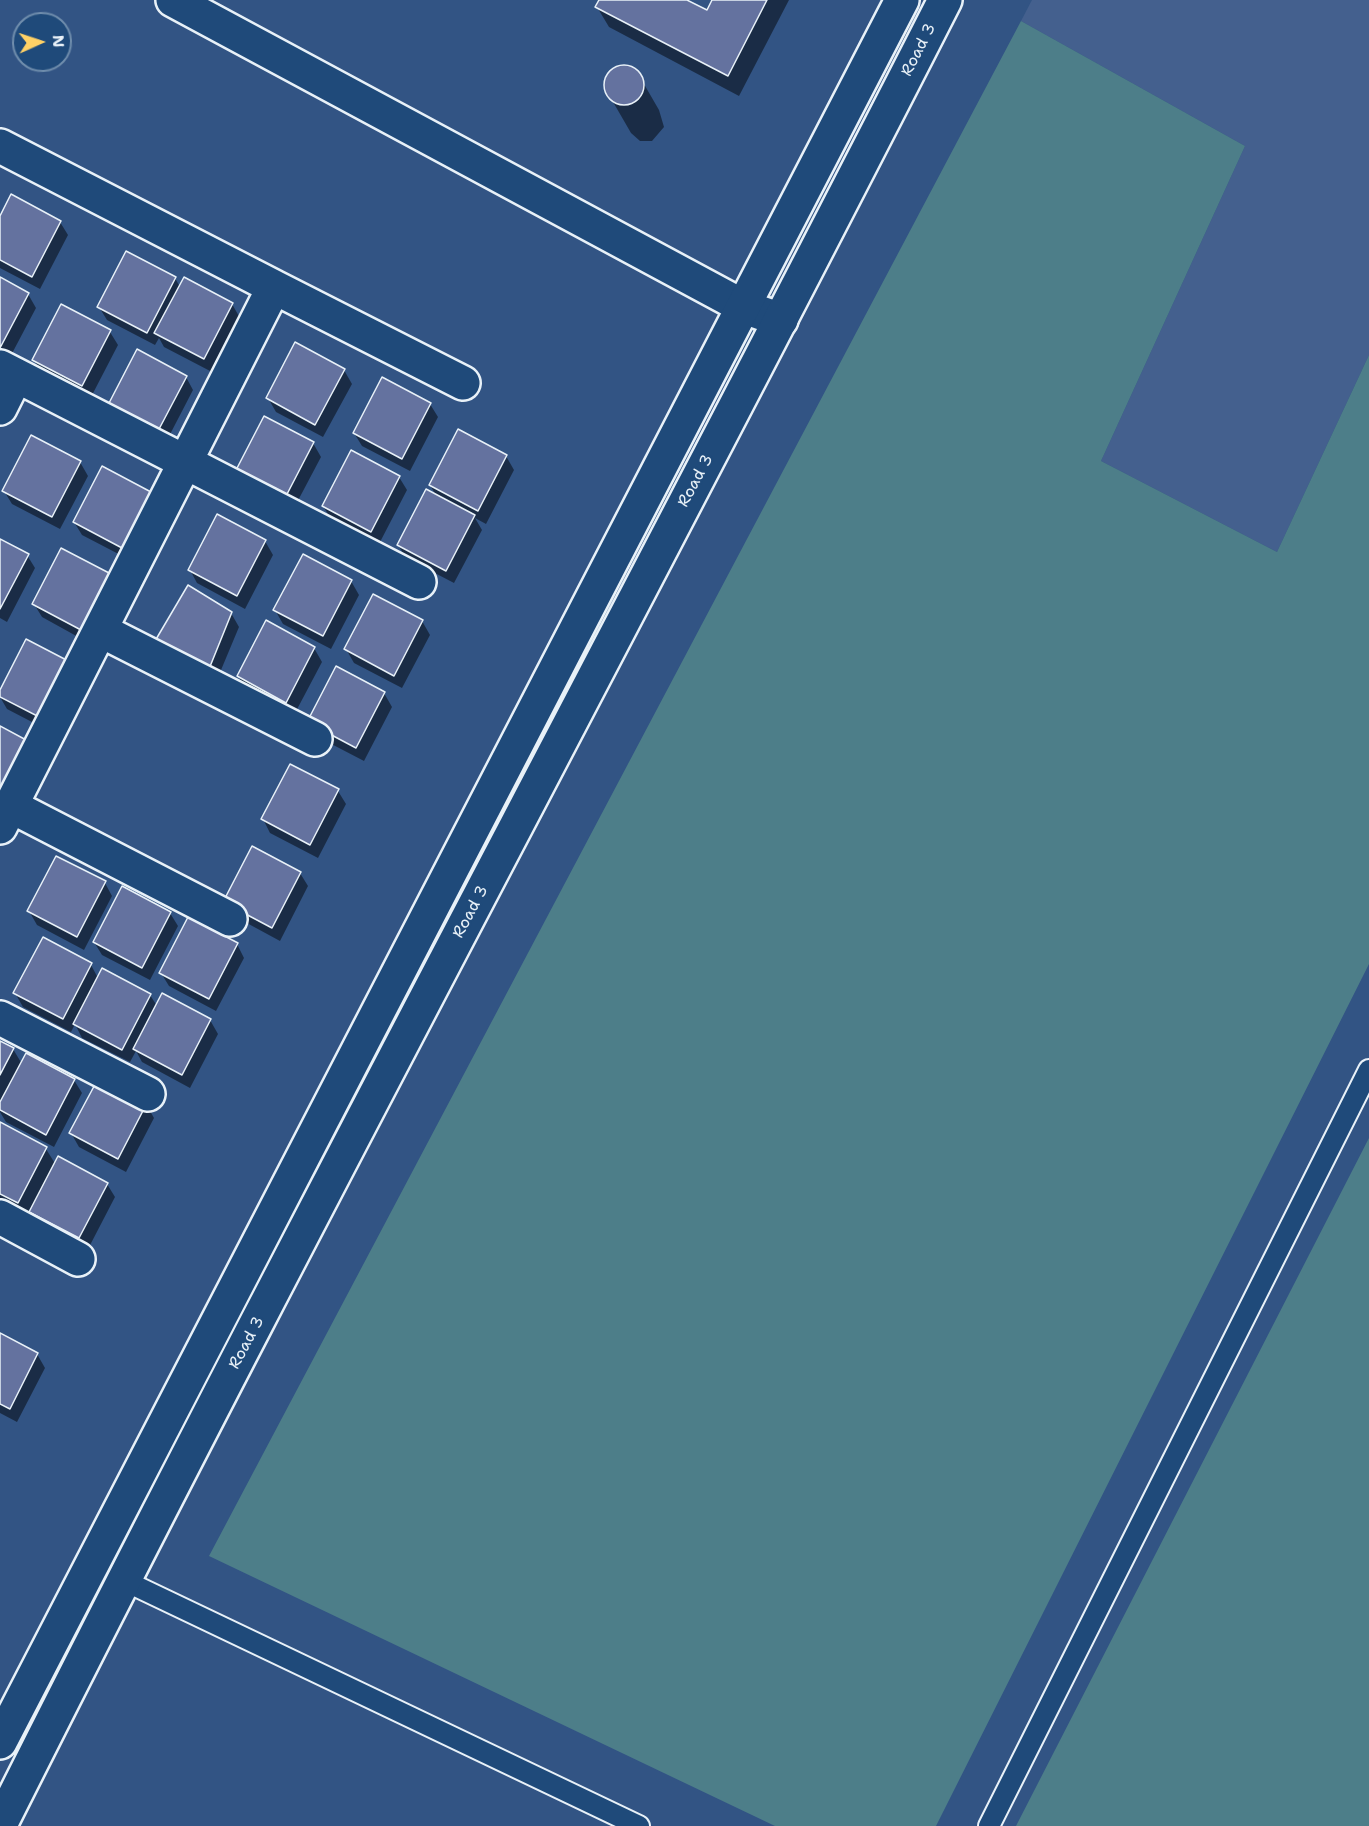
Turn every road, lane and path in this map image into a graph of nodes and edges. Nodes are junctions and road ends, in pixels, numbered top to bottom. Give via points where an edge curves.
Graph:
1 (173, 0) edge
2 (902, 0) edge
3 (945, 0) edge
4 (0, 146) edge
5 (274, 287) junction
6 (744, 307) junction
7 (781, 320) junction
8 (8, 372) edge
9 (463, 383) dead end
10 (0, 408) edge
11 (186, 462) junction
12 (419, 582) dead end
13 (100, 630) junction
14 (315, 740) dead end
15 (5, 817) edge
16 (230, 919) dead end
17 (0, 1018) edge
18 (1369, 1070) edge
19 (148, 1094) dead end
20 (0, 1217) edge
21 (78, 1259) dead end
22 (123, 1580) junction
23 (0, 1742) edge
24 (0, 1825) edge
25 (639, 1826) edge
26 (989, 1826) edge

1 - 6 street
2 - 6 street
3 - 7 street, Road 3
4 - 5 street
5 - 9 street
5 - 11 street
6 - 7 street
6 - 23 street
7 - 22 street, Road 3
8 - 10 street
8 - 11 street
11 - 12 street
11 - 13 street
13 - 14 street
13 - 15 street
15 - 16 street
17 - 19 street
18 - 26 lane
20 - 21 street
22 - 24 street, Road 3
22 - 25 lane

